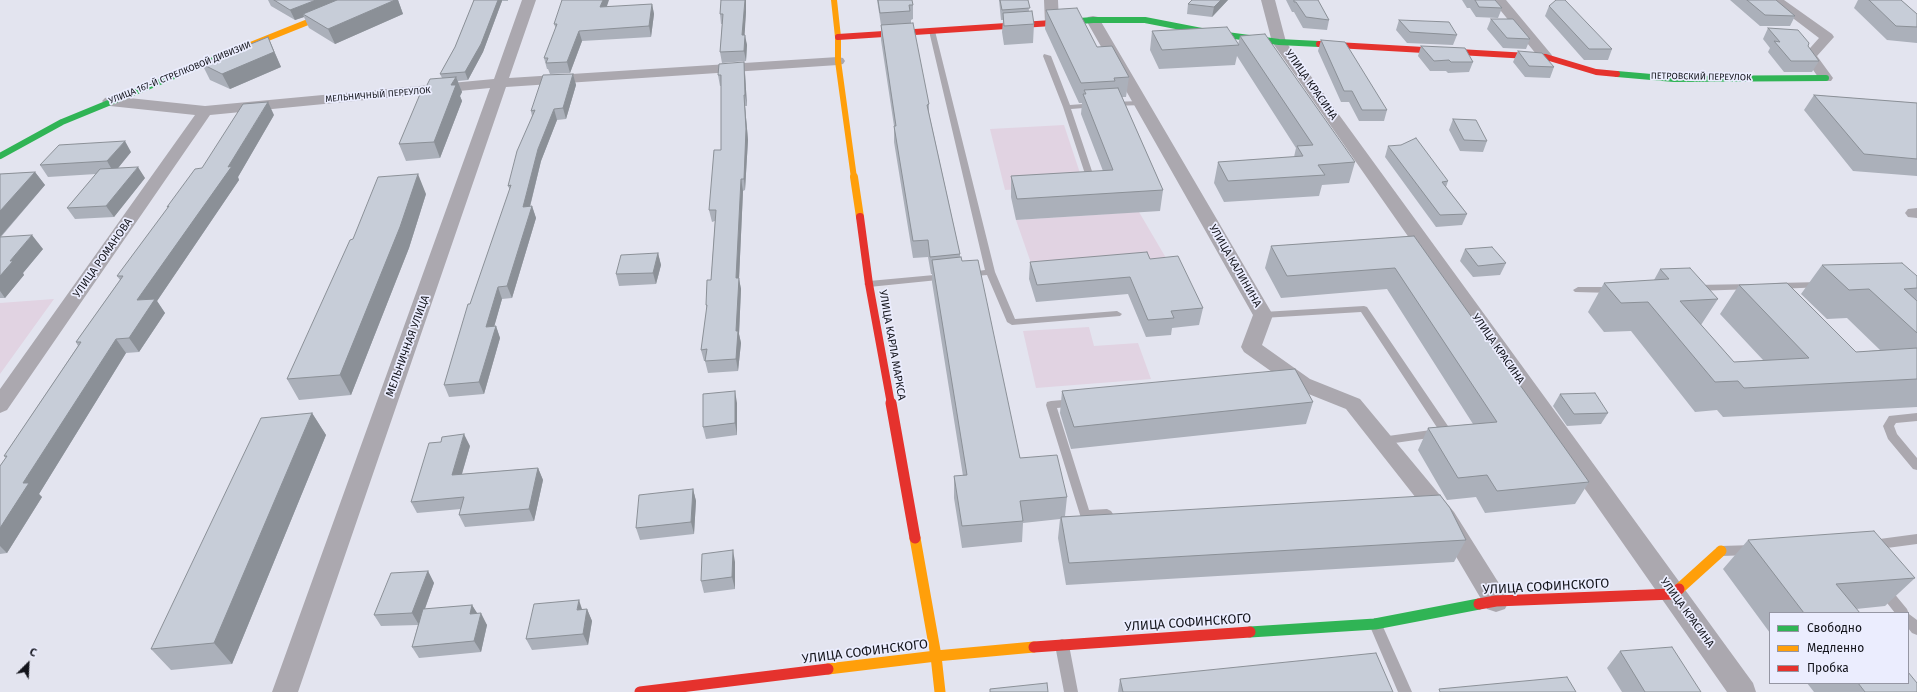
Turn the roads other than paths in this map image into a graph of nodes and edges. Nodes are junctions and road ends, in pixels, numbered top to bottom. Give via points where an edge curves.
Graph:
1 (363, 0) edge
2 (529, 0) edge
3 (834, 0) edge
4 (1051, 0) edge
5 (1268, 0) edge
6 (1499, 0) edge
7 (1776, 0) edge
8 (1093, 20) junction
9 (1052, 23) junction
10 (932, 31) junction
11 (838, 37) junction
12 (1280, 42) junction
13 (1047, 56) dead end
14 (1546, 57) junction
15 (838, 61) junction
16 (1826, 78) joint
17 (501, 83) junction
18 (110, 102) junction
19 (1140, 103) junction
20 (1067, 107) junction
21 (205, 111) junction
22 (0, 156) edge
23 (1092, 184) edge
24 (990, 272) junction
25 (869, 284) junction
26 (1831, 285) edge
27 (1688, 288) edge
28 (1625, 289) edge
29 (1578, 290) dead end
30 (1116, 314) dead end
31 (1263, 315) junction
32 (1085, 402) edge
33 (0, 405) edge
34 (1917, 417) edge
35 (1381, 441) junction
36 (1917, 466) edge
37 (1116, 514) edge
38 (1917, 539) edge
39 (1863, 546) edge
40 (1769, 550) edge
41 (1721, 551) joint
42 (1878, 584) edge
43 (1673, 594) junction
44 (1496, 601) junction
45 (1902, 612) edge
46 (1909, 620) edge
47 (1374, 624) junction
48 (1917, 630) edge
49 (1062, 645) junction
50 (936, 656) junction
51 (285, 692) edge
52 (640, 692) edge
53 (940, 692) edge
54 (1071, 692) edge
55 (1405, 692) edge
56 (1743, 692) edge

1 - 18 street, УЛИЦА 167-Й СТРЕЛКОВОЙ ДИВИЗИИ
2 - 17 street, МЕЛЬНИЧНАЯ УЛИЦА
3 - 11 street, УЛИЦА КАРЛА МАРКСА
4 - 9 street
5 - 12 street, УЛИЦА КРАСИНА
6 - 14 street
7 - 16 street via 1827,37 1810,56
8 - 9 street, ПЕТРОВСКИЙ ПЕРЕУЛОК
8 - 12 street, ПЕТРОВСКИЙ ПЕРЕУЛОК via 1145,20 1212,33
8 - 19 street, УЛИЦА КАЛИНИНА
9 - 10 street, ПЕТРОВСКИЙ ПЕРЕУЛОК
10 - 11 street, ПЕТРОВСКИЙ ПЕРЕУЛОК
10 - 24 lane
11 - 15 street, УЛИЦА КАРЛА МАРКСА
12 - 14 street, ПЕТРОВСКИЙ ПЕРЕУЛОК
12 - 43 street, УЛИЦА КРАСИНА
13 - 20 lane
14 - 16 street, ПЕТРОВСКИЙ ПЕРЕУЛОК via 1596,72 1674,79
15 - 17 street, МЕЛЬНИЧНЫЙ ПЕРЕУЛОК
15 - 25 street, УЛИЦА КАРЛА МАРКСА
17 - 21 street, МЕЛЬНИЧНЫЙ ПЕРЕУЛОК
17 - 51 street, МЕЛЬНИЧНАЯ УЛИЦА
18 - 21 street, МЕЛЬНИЧНЫЙ ПЕРЕУЛОК
18 - 22 street, УЛИЦА 167-Й СТРЕЛКОВОЙ ДИВИЗИИ via 62,122
19 - 20 lane
19 - 31 street, УЛИЦА КАЛИНИНА
20 - 23 lane
21 - 33 street, УЛИЦА РОМАНОВА
24 - 25 lane
24 - 30 lane via 1012,322
25 - 50 street, УЛИЦА КАРЛА МАРКСА
26 - 27 lane
28 - 29 lane
31 - 35 street, УЛИЦА КАЛИНИНА via 1251,347 1295,385 1353,404
31 - 35 lane via 1364,309 1446,432
32 - 37 lane via 1051,405 1085,515
34 - 36 lane via 1894,419 1888,426 1892,436
35 - 44 street, УЛИЦА КАЛИНИНА via 1424,502 1446,519
38 - 39 lane
40 - 41 lane
41 - 43 street
42 - 45 lane
43 - 44 street, УЛИЦА СОФИНСКОГО
43 - 56 street, УЛИЦА КРАСИНА
44 - 47 street, УЛИЦА СОФИНСКОГО
46 - 48 lane
47 - 49 street, УЛИЦА СОФИНСКОГО
47 - 55 lane
49 - 50 street, УЛИЦА СОФИНСКОГО
49 - 54 lane
50 - 52 street, УЛИЦА СОФИНСКОГО
50 - 53 street, УЛИЦА КАРЛА МАРКСА

